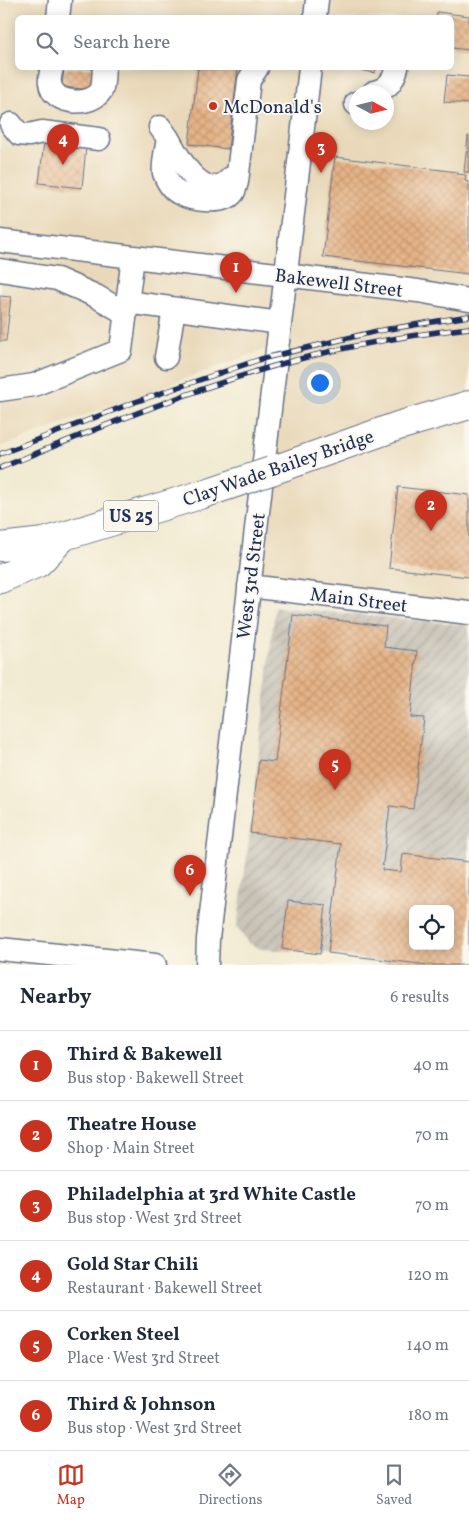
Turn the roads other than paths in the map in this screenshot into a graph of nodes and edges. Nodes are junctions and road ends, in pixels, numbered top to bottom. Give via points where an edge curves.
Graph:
1 (60, 0) edge
2 (317, 0) edge
3 (58, 15) edge
4 (315, 15) edge
5 (52, 70) edge
6 (104, 70) edge
7 (256, 70) edge
8 (310, 70) edge
9 (396, 70) edge
10 (389, 85) edge
11 (11, 124) dead end
12 (164, 132) dead end
13 (98, 139) dead end
14 (0, 241) edge
15 (133, 257) junction
16 (0, 270) edge
17 (285, 275) junction
18 (469, 300) edge
19 (126, 308) junction
20 (174, 308) junction
21 (280, 323) junction
22 (166, 357) dead end
23 (0, 390) edge
24 (469, 405) edge
25 (63, 537) junction
26 (7, 542) edge
27 (0, 579) edge
28 (249, 586) junction
29 (469, 613) edge
30 (0, 949) edge
31 (155, 965) edge
32 (207, 965) edge

1 - 3 street
2 - 4 street
5 - 6 street via 50,84 57,96 83,102 102,90
7 - 12 street via 249,80 237,182 233,193 225,199 192,198 180,194 170,185 164,172
8 - 17 street, West 3rd Street
9 - 10 street
11 - 13 street via 19,134 42,132
14 - 15 street, Bakewell Street
15 - 17 street, Bakewell Street
15 - 19 street
16 - 19 street via 57,279
17 - 18 street, Bakewell Street
17 - 21 street, West 3rd Street
19 - 20 street
19 - 23 street via 121,350 34,385
20 - 21 street
20 - 22 street
21 - 28 street, West 3rd Street
24 - 25 main road, Clay Wade Bailey Bridge / US 25, bridge
25 - 26 main road, Clay Wade Bailey Bridge / US 25
25 - 27 main road via 38,563
28 - 29 street, Main Street
28 - 32 street, West 3rd Street
30 - 31 street

